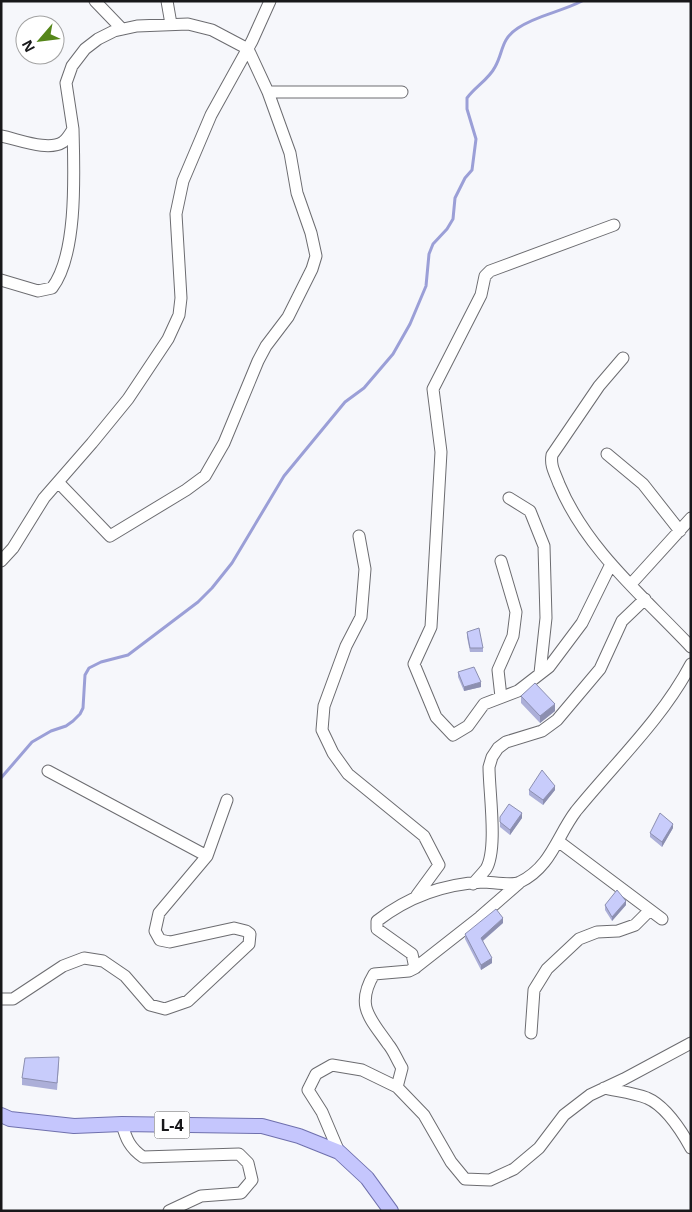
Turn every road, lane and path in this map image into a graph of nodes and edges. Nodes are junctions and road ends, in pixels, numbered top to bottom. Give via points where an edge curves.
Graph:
1 (95, 1) edge
2 (167, 1) edge
3 (270, 1) edge
4 (171, 24) junction
5 (122, 29) junction
6 (248, 49) junction
7 (268, 92) junction
8 (402, 92) dead end
9 (73, 129) junction
10 (2, 134) edge
11 (614, 225) dead end
12 (1, 280) edge
13 (623, 358) dead end
14 (607, 454) dead end
15 (58, 482) junction
16 (509, 498) dead end
17 (691, 518) edge
18 (680, 531) junction
19 (359, 536) dead end
20 (1, 561) edge
21 (501, 561) dead end
22 (611, 564) junction
23 (631, 584) junction
24 (645, 599) junction
25 (691, 647) edge
26 (691, 664) edge
27 (540, 673) junction
28 (501, 697) junction
29 (48, 771) dead end
30 (227, 800) dead end
31 (558, 842) junction
32 (207, 856) junction
33 (519, 883) junction
34 (472, 884) junction
35 (414, 898) junction
36 (650, 910) junction
37 (662, 919) dead end
38 (415, 968) junction
39 (1, 999) edge
40 (531, 1033) dead end
41 (691, 1043) edge
42 (397, 1087) junction
43 (604, 1088) junction
44 (1, 1116) edge
45 (122, 1124) junction
46 (691, 1148) edge
47 (339, 1152) junction
48 (169, 1211) edge
49 (391, 1211) edge

1 - 5 street
2 - 4 street
3 - 6 street
4 - 5 street
4 - 6 street via 212,30
5 - 9 street via 98,39 72,66 66,83
6 - 7 street
6 - 15 street via 211,116 183,181 176,214 181,298 179,315 168,339 128,399
7 - 8 street
7 - 15 street via 290,153 297,193 316,256 288,317 258,361 224,443 205,476 110,536
9 - 10 street via 61,143 52,146
9 - 12 street via 74,188 68,250 59,279 52,288 38,291
11 - 28 street via 490,271 485,276 482,295 433,389 441,452 436,562 431,627 414,664 436,717 453,735 468,726 484,704
13 - 22 street via 593,394 552,455 550,464 583,529
14 - 18 street via 643,484
15 - 20 street
16 - 27 street via 530,511 544,546 546,618
17 - 18 street
18 - 23 street
19 - 35 street via 365,569 361,617 346,646 324,706 322,730 348,774 424,836 439,865
21 - 28 street via 516,612 513,636 498,670
22 - 23 street
22 - 27 street via 582,623
23 - 24 street
24 - 25 street
24 - 34 street via 622,620 600,669 557,720 542,731 506,742 492,757 488,767 492,854 486,868
26 - 31 street via 658,714 575,813
27 - 28 street via 518,691
29 - 32 street
30 - 32 street
31 - 33 street via 542,866
31 - 36 street
32 - 39 street via 159,913 155,931 160,940 170,942 234,928 250,934 249,944 188,1001 165,1009 150,1005 125,976 103,961 84,958 63,966 13,999
33 - 34 street
33 - 38 street
34 - 35 street via 433,890
35 - 38 street via 377,921 377,929 412,954
36 - 37 street
36 - 40 street via 635,925 579,939 547,970 534,990
38 - 42 street via 374,974 366,987 364,1006 402,1068
41 - 43 street
42 - 43 street via 424,1115 451,1162 465,1179 490,1180 514,1169 539,1148 564,1115
42 - 47 street via 362,1070 332,1065 316,1074 308,1090 322,1112
43 - 46 street via 648,1098 670,1115
44 - 45 main road, L-4 via 74,1126
45 - 47 main road, L-4 via 262,1126
45 - 48 street via 126,1140 143,1157 239,1154 248,1163 252,1180 241,1193 201,1196
47 - 49 main road, L-4 via 367,1178

